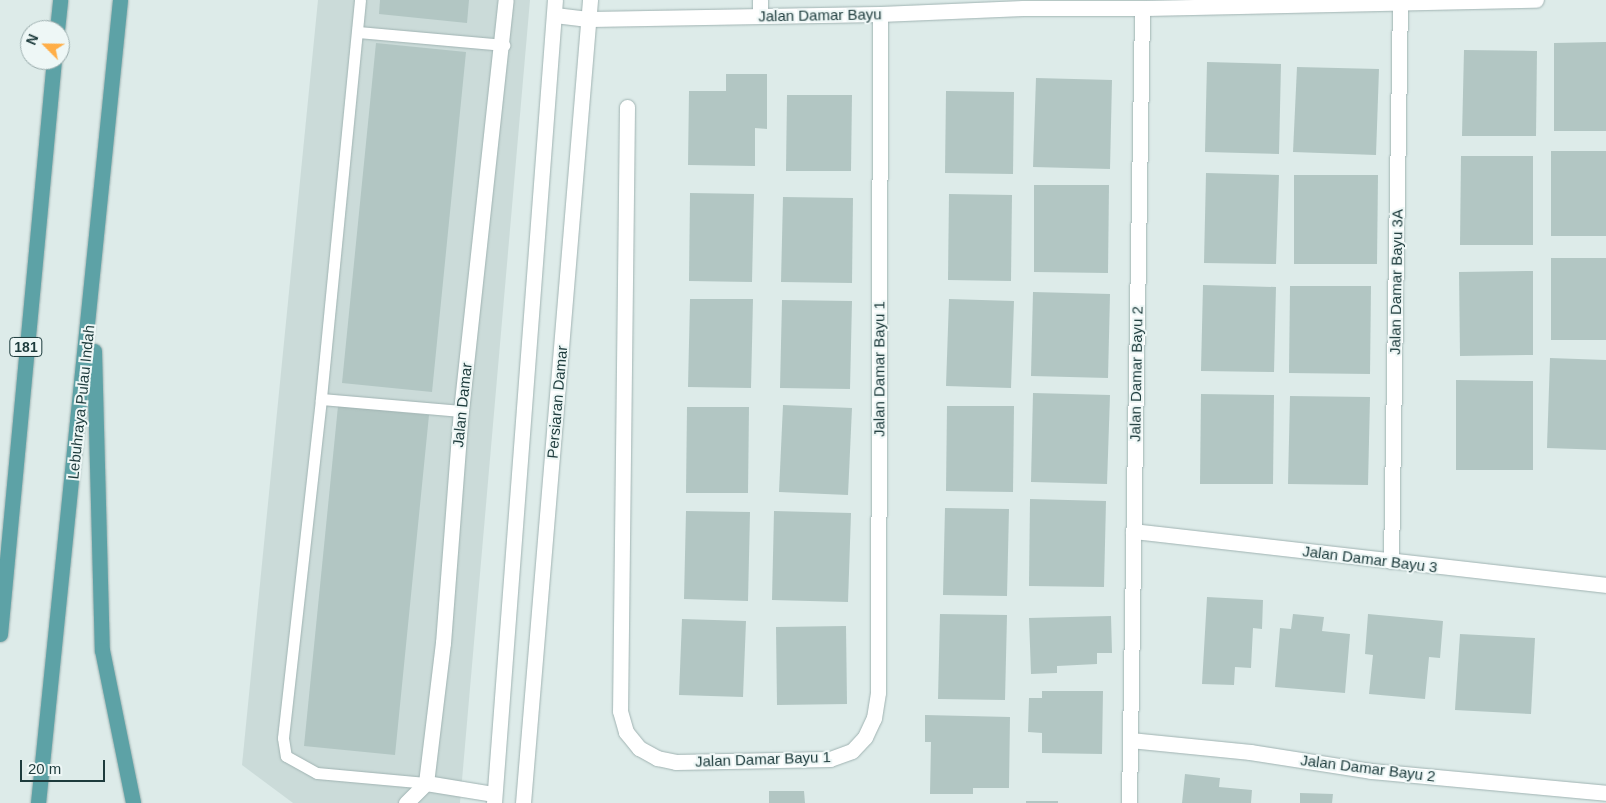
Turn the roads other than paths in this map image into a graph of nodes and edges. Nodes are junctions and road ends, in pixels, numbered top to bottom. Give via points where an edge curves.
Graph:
1 (60, 0) edge
2 (120, 0) edge
3 (360, 0) edge
4 (506, 0) edge
5 (590, 0) edge
6 (760, 0) edge
7 (1522, 0) edge
8 (1536, 0) edge
9 (1263, 3) edge
10 (1400, 3) junction
11 (1023, 4) edge
12 (555, 7) edge
13 (1142, 8) junction
14 (880, 14) junction
15 (760, 16) junction
16 (590, 19) junction
17 (58, 20) edge
18 (358, 32) junction
19 (504, 45) junction
20 (53, 70) edge
21 (627, 107) dead end
22 (92, 297) junction
23 (321, 398) junction
24 (461, 411) junction
25 (1133, 531) junction
26 (1391, 561) junction
27 (1606, 585) edge
28 (0, 634) edge
29 (1130, 740) junction
30 (426, 784) junction
31 (1606, 793) edge
32 (494, 798) edge
33 (38, 803) edge
34 (133, 803) edge
35 (406, 803) edge
36 (523, 803) edge
37 (1129, 803) edge

1 - 17 main road
2 - 22 main road, Lebuhraya Pulau Indah
3 - 18 lane
4 - 19 street, Jalan Damar
5 - 16 street, Persiaran Damar
6 - 15 street
7 - 8 street, Jalan Damar Bayu
7 - 10 street, Jalan Damar Bayu
9 - 10 street, Jalan Damar Bayu
9 - 13 street, Jalan Damar Bayu
10 - 26 street, Jalan Damar Bayu 3A
11 - 13 street, Jalan Damar Bayu
11 - 14 street, Jalan Damar Bayu
12 - 16 street, Jalan Damar Bayu
12 - 32 street
13 - 25 street, Jalan Damar Bayu 2
14 - 15 street, Jalan Damar Bayu
14 - 21 street, Jalan Damar Bayu 1 via 878,692 874,718 865,737 852,751 830,759 676,762 656,758 639,748 626,732 622,718
15 - 16 street, Jalan Damar Bayu
16 - 36 street, Persiaran Damar
18 - 19 lane
18 - 23 lane
19 - 24 street, Jalan Damar
20 - 28 main road, 181
22 - 33 main road, Lebuhraya Pulau Indah
22 - 34 main road via 101,524 102,650
23 - 24 lane
23 - 30 lane via 283,738 286,756 317,773
24 - 30 street, Jalan Damar via 443,643
25 - 26 street, Jalan Damar Bayu 3
25 - 29 street, Jalan Damar Bayu 2
26 - 27 street, Jalan Damar Bayu 3
29 - 31 street, Jalan Damar Bayu 2 via 1250,752 1371,771
29 - 37 street, Jalan Damar Bayu 2
30 - 32 street
30 - 35 street

